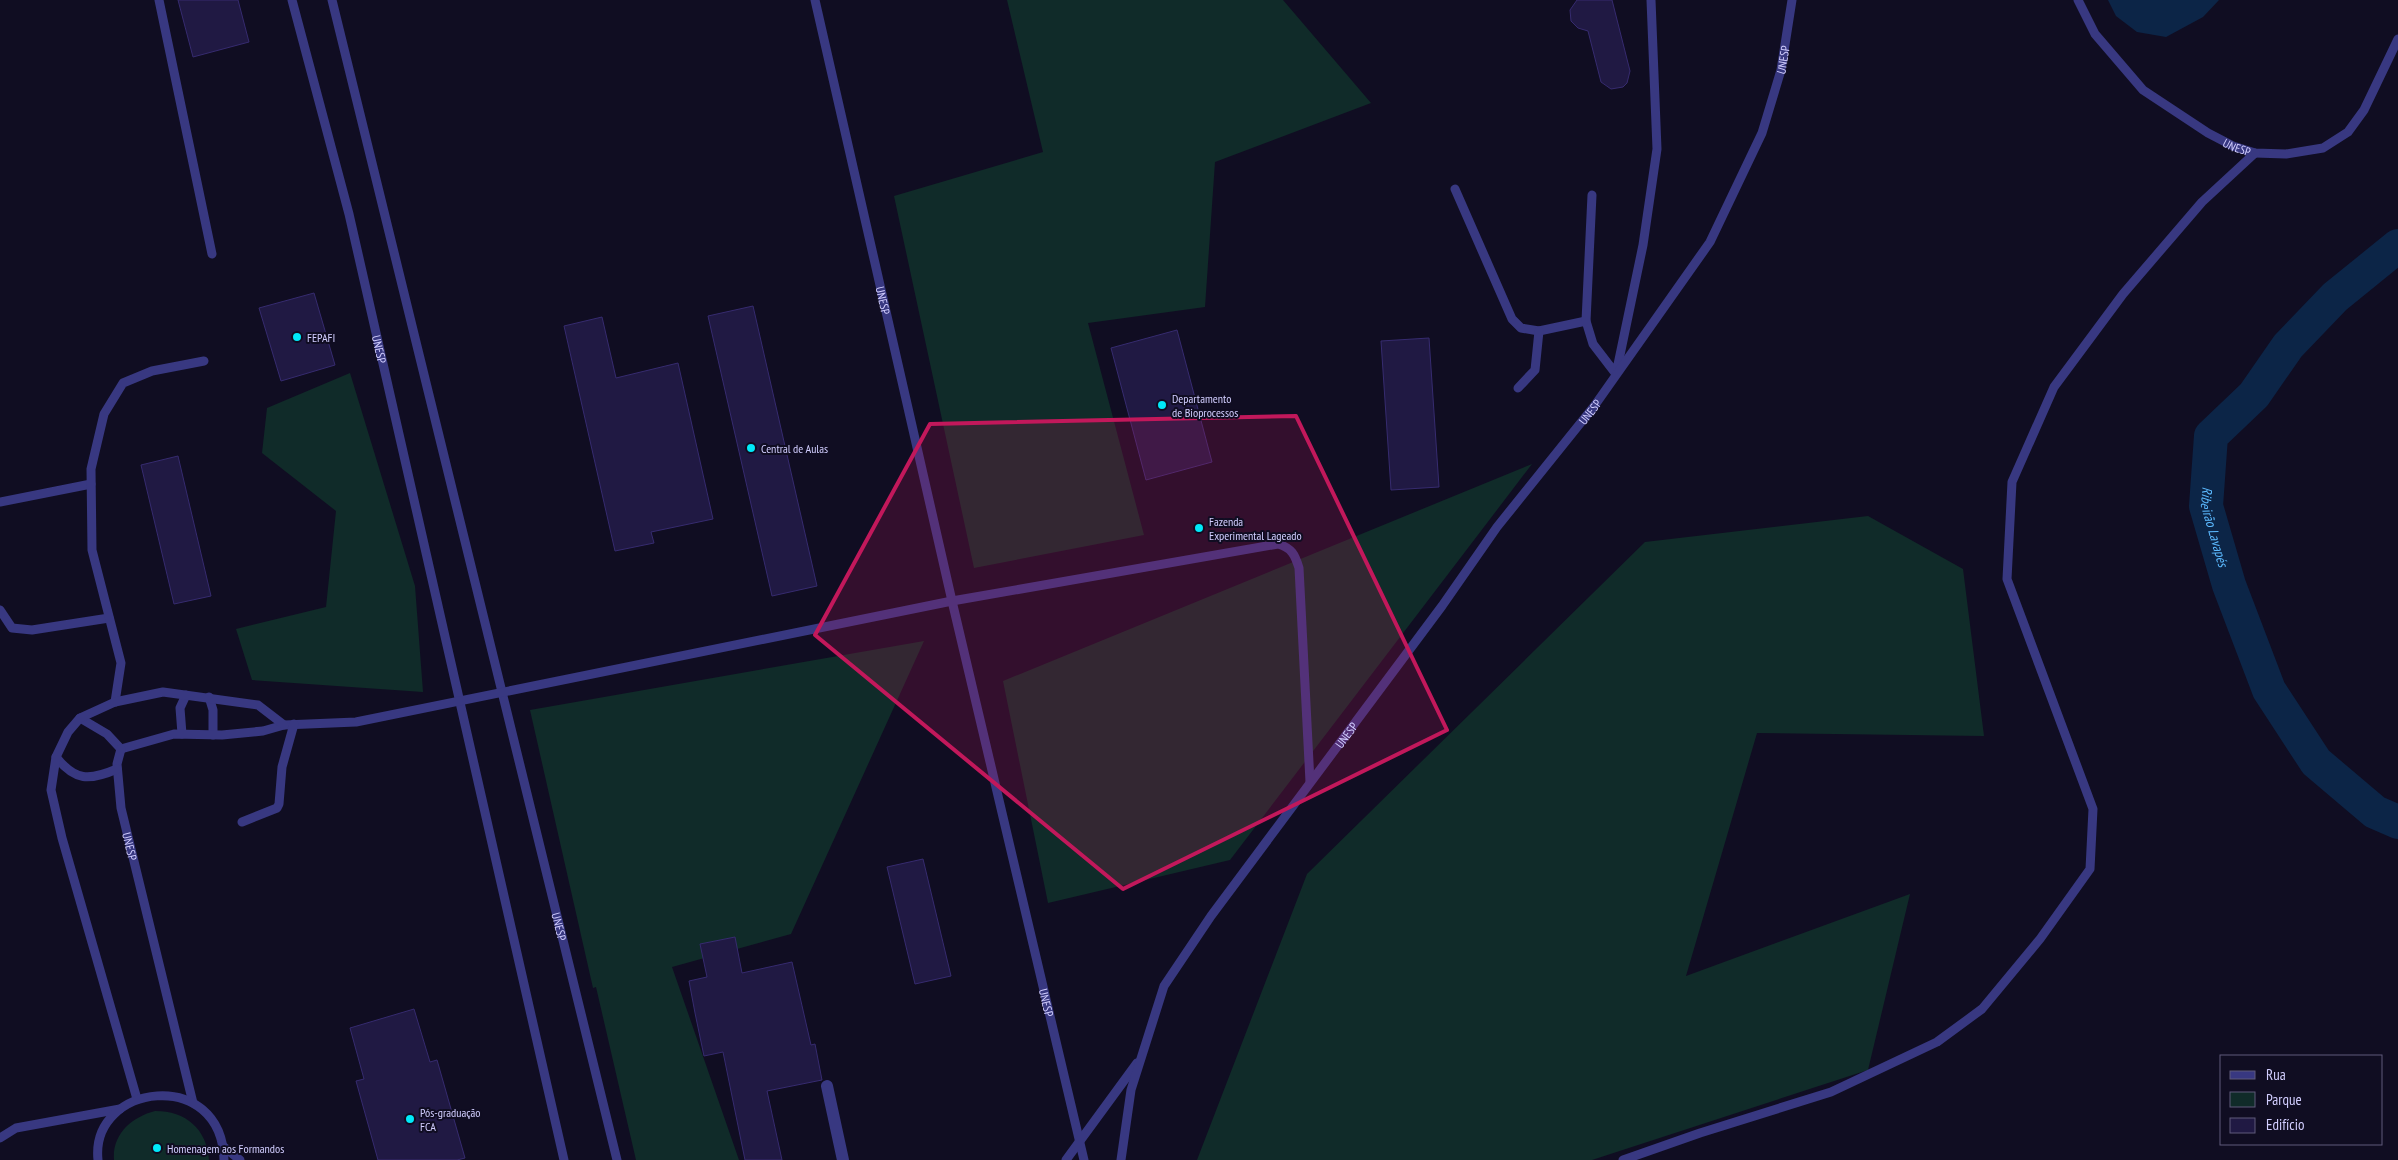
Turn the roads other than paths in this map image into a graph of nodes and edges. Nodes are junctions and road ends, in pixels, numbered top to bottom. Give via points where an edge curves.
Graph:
1 (159, 0) edge
2 (292, 0) edge
3 (332, 0) edge
4 (815, 0) edge
5 (1650, 0) edge
6 (1792, 0) edge
7 (2078, 0) edge
8 (2398, 39) edge
9 (2255, 152) junction
10 (1454, 189) dead end
11 (1592, 195) dead end
12 (212, 254) dead end
13 (1586, 321) junction
14 (1539, 331) junction
15 (204, 361) dead end
16 (1616, 374) junction
17 (1518, 388) dead end
18 (91, 484) junction
19 (0, 502) edge
20 (952, 601) junction
21 (0, 610) edge
22 (109, 618) junction
23 (503, 692) junction
24 (186, 695) junction
25 (209, 697) junction
26 (460, 701) junction
27 (115, 702) junction
28 (80, 718) junction
29 (284, 724) junction
30 (294, 724) junction
31 (182, 734) junction
32 (214, 735) junction
33 (122, 750) junction
34 (56, 757) junction
35 (117, 770) junction
36 (1310, 782) junction
37 (242, 822) dead end
38 (1142, 1057) junction
39 (827, 1086) dead end
40 (137, 1099) junction
41 (193, 1103) junction
42 (120, 1109) junction
43 (0, 1138) edge
44 (1079, 1140) junction
45 (224, 1147) junction
46 (98, 1160) edge
47 (224, 1160) edge
48 (240, 1160) edge
49 (564, 1160) edge
50 (617, 1160) edge
51 (843, 1160) edge
52 (1066, 1160) edge
53 (1084, 1160) edge
54 (1121, 1160) edge
55 (1623, 1160) edge

1 - 12 lane
2 - 26 lane, UNESP via 349,214
3 - 23 lane, UNESP
4 - 20 lane, UNESP
5 - 16 lane via 1657,149 1643,245
6 - 16 lane, UNESP via 1781,70 1762,132 1710,242
7 - 9 lane, UNESP via 2095,34 2143,90 2208,133 2232,146
8 - 9 lane, UNESP via 2364,110 2348,132 2323,148 2286,154
9 - 55 lane via 2190,216 2124,294 2054,387 2012,482 2007,579 2092,809 2090,869 2040,939 1982,1010 1937,1042 1831,1092
10 - 14 lane via 1512,319 1521,328
11 - 13 lane
13 - 14 lane
13 - 16 lane via 1593,344
14 - 17 lane via 1535,370
15 - 18 lane via 152,371 123,383 104,414 91,469
16 - 36 lane, UNESP via 1497,527
18 - 19 lane
18 - 22 lane via 92,550
20 - 23 lane
20 - 36 lane via 1278,544 1286,547 1295,554 1299,568
20 - 44 lane, UNESP
21 - 22 lane via 12,628 32,630
22 - 27 lane via 122,663
23 - 26 lane
23 - 50 lane, UNESP
24 - 25 lane
24 - 27 lane via 163,692
24 - 31 lane via 180,708
25 - 29 lane via 258,706
25 - 32 lane
26 - 30 lane via 356,722
26 - 49 lane, UNESP
27 - 28 lane
28 - 33 lane via 107,734
28 - 34 lane via 68,732
29 - 30 lane
29 - 32 lane via 263,731
30 - 37 lane via 282,767 279,804
31 - 32 lane
31 - 33 lane
33 - 35 lane, UNESP
34 - 35 lane via 66,770 80,777
34 - 40 lane via 52,790 60,828
35 - 41 lane, UNESP via 122,808
36 - 38 lane, UNESP via 1211,916 1164,986
38 - 44 lane, UNESP
38 - 54 lane, UNESP via 1131,1090
39 - 51 street
40 - 41 lane via 175,1096
40 - 42 lane
41 - 45 lane via 213,1122
42 - 43 lane via 16,1128
42 - 46 lane via 108,1122 101,1138
44 - 52 lane, UNESP
44 - 53 lane, UNESP
45 - 47 lane
45 - 48 lane

